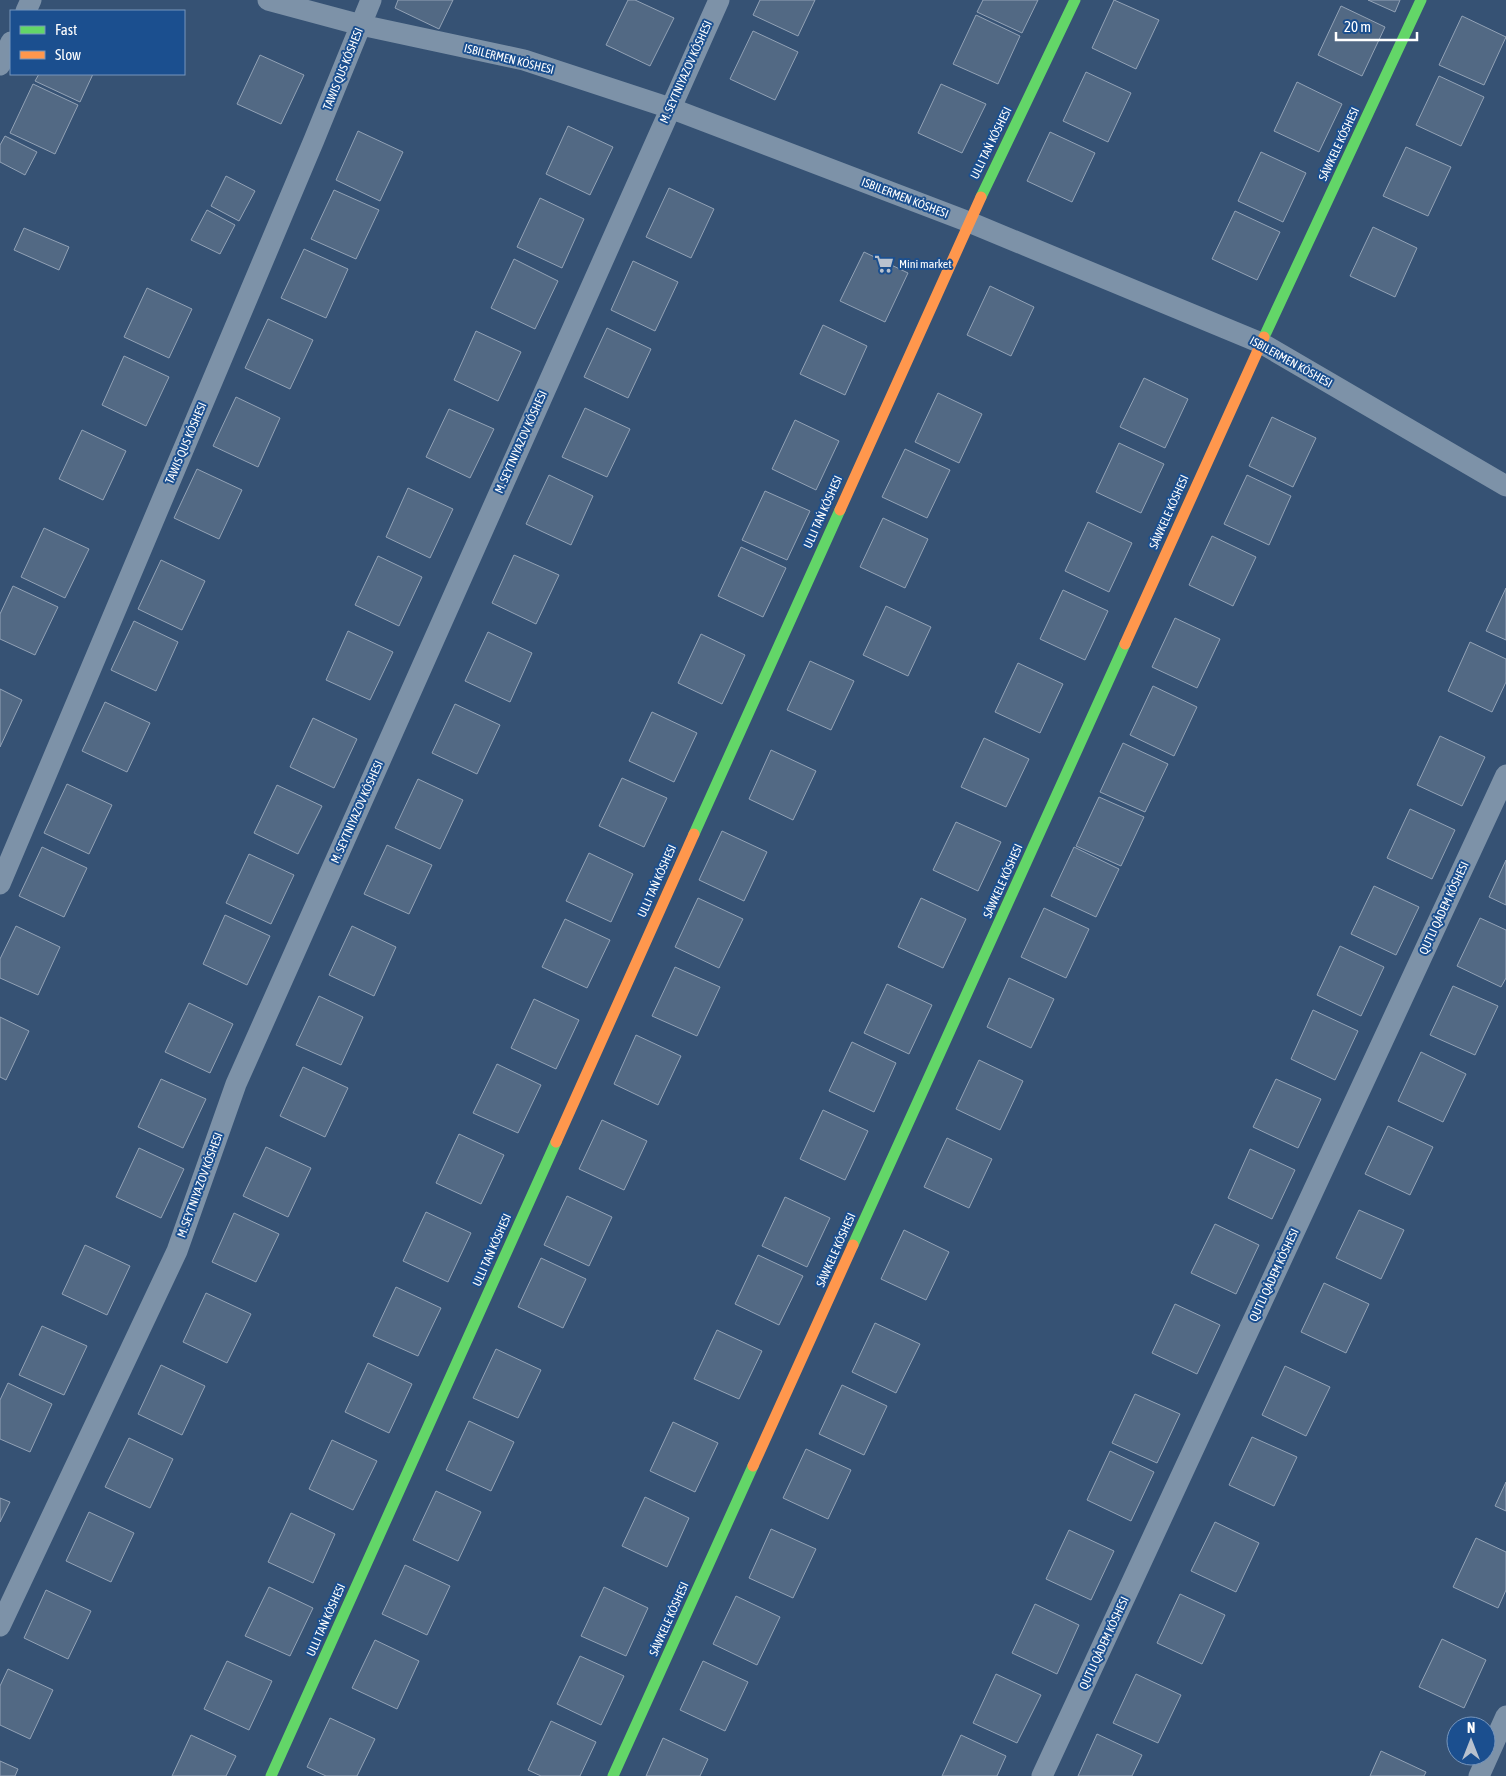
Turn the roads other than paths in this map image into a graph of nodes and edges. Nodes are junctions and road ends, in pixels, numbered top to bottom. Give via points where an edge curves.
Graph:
1 (268, 0) edge
2 (371, 0) edge
3 (719, 0) edge
4 (1075, 0) edge
5 (1421, 0) edge
6 (361, 25) junction
7 (10, 44) edge
8 (0, 65) edge
9 (670, 108) junction
10 (968, 222) junction
11 (1261, 343) junction
12 (1506, 486) edge
13 (1506, 775) edge
14 (0, 884) edge
15 (0, 1626) edge
16 (1506, 1716) edge
17 (271, 1776) edge
18 (613, 1776) edge
19 (1042, 1776) edge
20 (1479, 1776) edge

1 - 6 street, ISBILERMEN KÓSHESI
2 - 6 street
3 - 9 street, M. SEYTNIYAZOV KÓSHESI
4 - 10 street
5 - 11 street, SÁWKELE KÓSHESI
6 - 9 street, ISBILERMEN KÓSHESI via 524,60
6 - 14 street
7 - 8 street
9 - 10 street, ISBILERMEN KÓSHESI
9 - 15 street, M. SEYTNIYAZOV KÓSHESI via 236,1084 177,1251
10 - 11 street, ISBILERMEN KÓSHESI
10 - 17 street
11 - 12 street, ISBILERMEN KÓSHESI
11 - 18 street, SÁWKELE KÓSHESI
13 - 19 street
16 - 20 street

